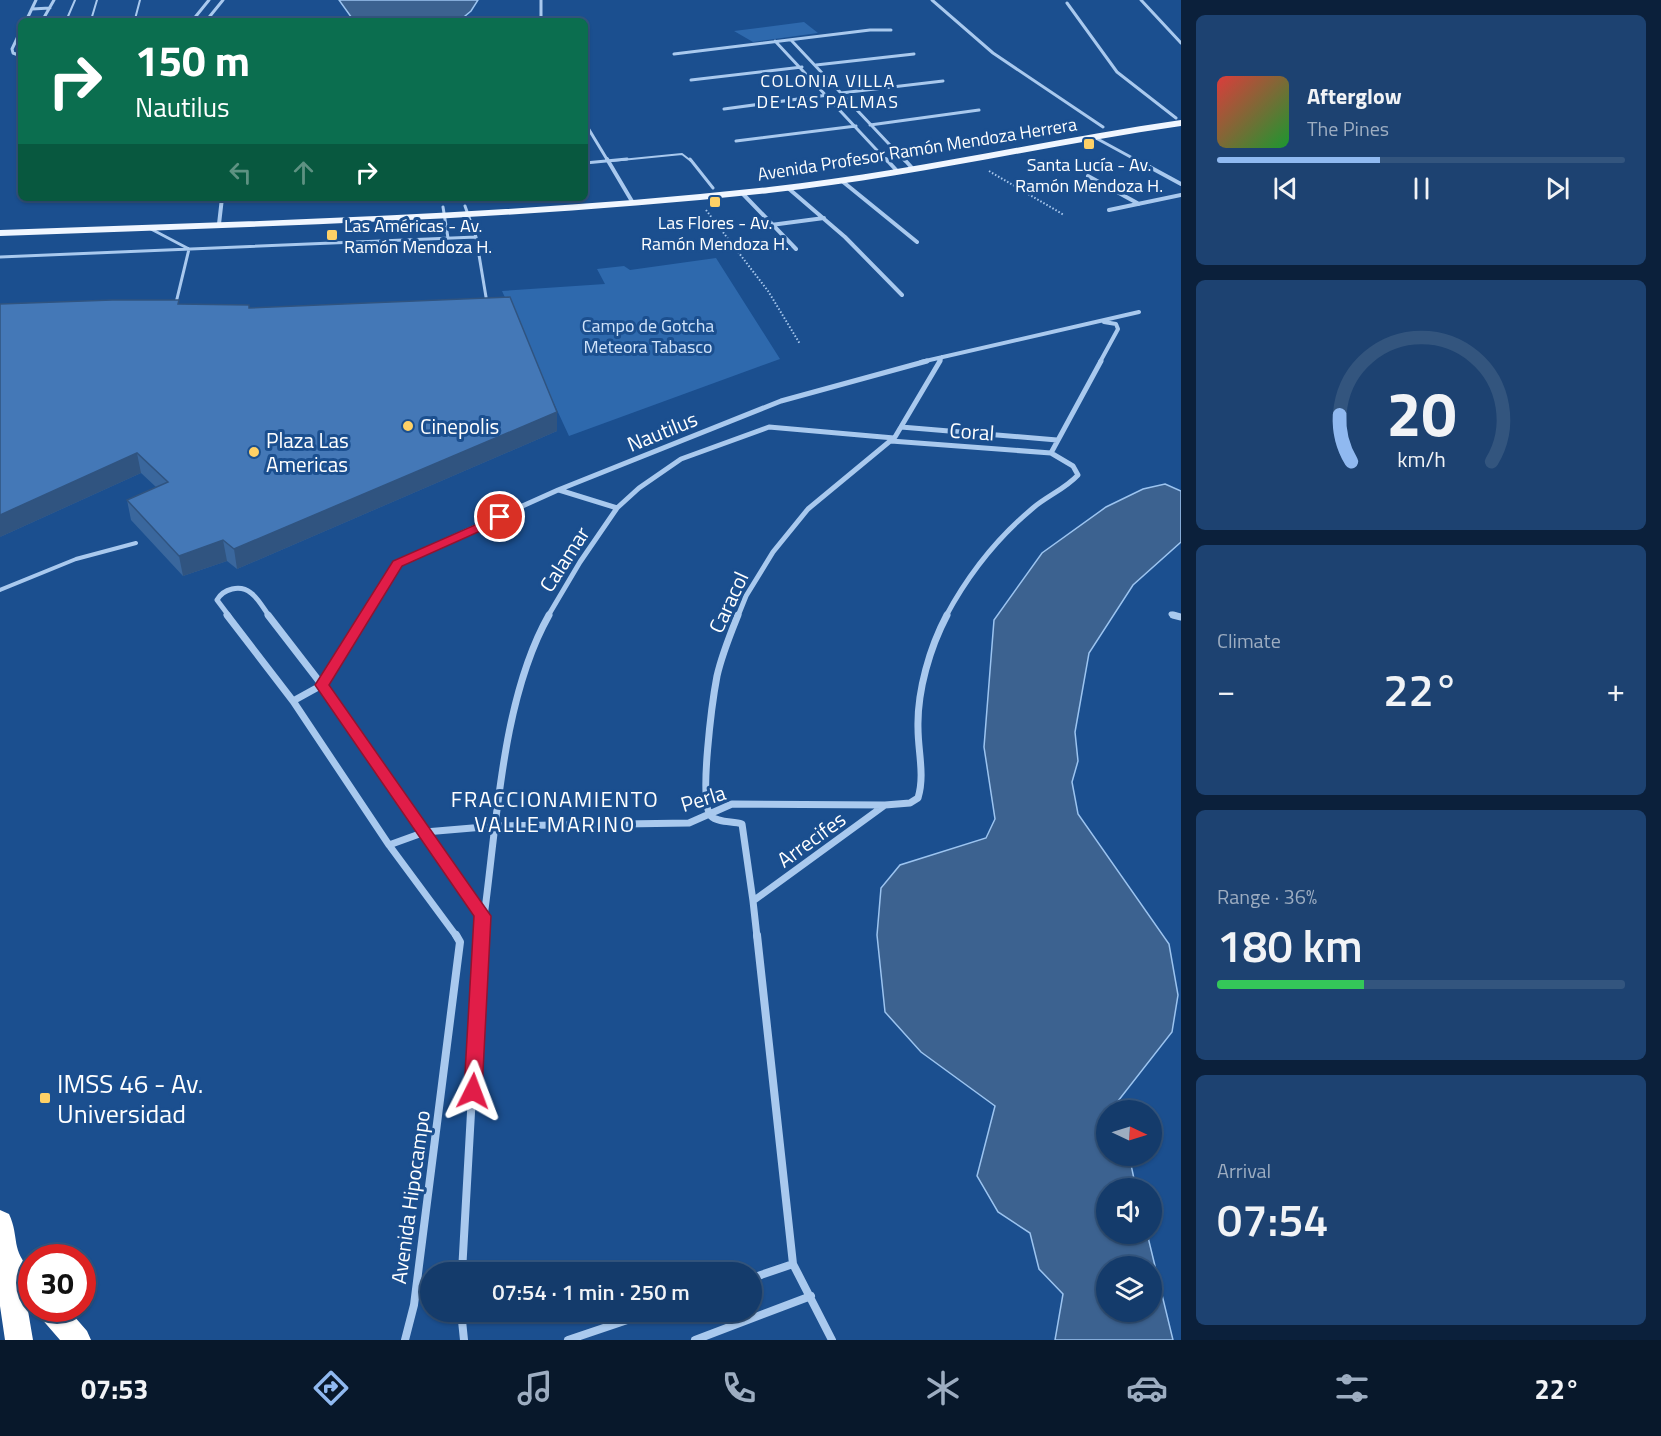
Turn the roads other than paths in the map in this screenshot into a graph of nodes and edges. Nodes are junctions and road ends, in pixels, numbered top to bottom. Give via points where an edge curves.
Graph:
1 (36, 0) edge
2 (54, 0) edge
3 (75, 0) edge
4 (98, 0) edge
5 (140, 0) edge
6 (209, 0) edge
7 (222, 0) edge
8 (541, 0) edge
9 (932, 0) edge
10 (1141, 0) edge
11 (1067, 3) dead end
12 (50, 8) junction
13 (32, 9) junction
14 (28, 18) edge
15 (44, 18) edge
16 (67, 18) edge
17 (92, 18) edge
18 (135, 18) edge
19 (194, 18) edge
20 (208, 18) edge
21 (541, 18) edge
22 (891, 30) dead end
23 (18, 36) edge
24 (791, 39) junction
25 (775, 41) junction
26 (1181, 43) edge
27 (674, 54) dead end
28 (914, 54) dead end
29 (18, 55) edge
30 (816, 65) junction
31 (802, 67) junction
32 (691, 80) dead end
33 (831, 81) junction
34 (943, 81) dead end
35 (816, 83) junction
36 (824, 91) junction
37 (840, 91) junction
38 (828, 95) junction
39 (724, 109) dead end
40 (856, 109) junction
41 (979, 110) dead end
42 (850, 114) junction
43 (862, 116) junction
44 (1179, 120) edge
45 (870, 125) junction
46 (856, 126) junction
47 (1103, 127) junction
48 (588, 128) edge
49 (1094, 137) junction
50 (736, 141) dead end
51 (607, 161) junction
52 (588, 164) edge
53 (910, 166) junction
54 (895, 168) junction
55 (1088, 176) dead end
56 (842, 180) junction
57 (1181, 184) edge
58 (713, 188) junction
59 (788, 188) junction
60 (742, 193) junction
61 (1181, 195) edge
62 (631, 200) junction
63 (222, 201) edge
64 (1139, 205) junction
65 (467, 210) junction
66 (1109, 210) dead end
67 (444, 211) junction
68 (824, 218) junction
69 (220, 220) junction
70 (0, 225) edge
71 (771, 225) junction
72 (148, 227) junction
73 (82, 230) junction
74 (0, 233) edge
75 (476, 237) junction
76 (448, 238) junction
77 (0, 240) edge
78 (917, 242) dead end
79 (189, 249) junction
80 (796, 249) dead end
81 (0, 257) edge
82 (902, 295) dead end
83 (488, 309) edge
84 (174, 312) edge
85 (1139, 312) dead end
86 (1088, 323) junction
87 (942, 357) junction
88 (901, 427) junction
89 (892, 440) junction
90 (1057, 440) junction
91 (1051, 453) junction
92 (558, 490) junction
93 (617, 508) junction
94 (136, 543) dead end
95 (0, 590) edge
96 (1171, 614) dead end
97 (1181, 617) edge
98 (322, 685) junction
99 (293, 701) junction
100 (885, 805) junction
101 (710, 816) junction
102 (496, 826) junction
103 (426, 832) junction
104 (389, 845) junction
105 (753, 901) junction
106 (483, 922) junction
107 (0, 1222) edge
108 (463, 1262) edge
109 (793, 1264) junction
110 (7, 1265) junction
111 (762, 1275) edge
112 (18, 1276) edge
113 (811, 1296) junction
114 (62, 1322) edge
115 (462, 1322) edge
116 (621, 1322) edge
117 (18, 1339) edge
118 (77, 1340) edge
119 (405, 1340) edge
120 (464, 1340) edge
121 (568, 1340) edge
122 (694, 1340) edge
123 (832, 1340) edge

1 - 13 street
2 - 12 street
3 - 16 lane
4 - 17 lane
5 - 18 lane
6 - 19 street
7 - 20 street
8 - 21 street
9 - 47 street via 994,54
10 - 26 street
11 - 44 street via 1117,72
12 - 13 street
12 - 15 street
13 - 14 street
22 - 24 street
23 - 29 street via 12,49
24 - 25 street
24 - 30 street
25 - 27 street
25 - 31 street
28 - 30 street
30 - 33 street
31 - 32 street
31 - 35 street
33 - 35 street
33 - 37 street
34 - 37 street
35 - 36 street
36 - 37 street
36 - 38 street
37 - 40 street
38 - 39 street
38 - 42 street
40 - 42 street
40 - 43 street
41 - 45 street
42 - 43 street
42 - 46 street
43 - 45 street
44 - 47 main road, Avenida Profesor Ramón Mendoza Herrera
44 - 49 main road, Avenida Profesor Ramón Mendoza Herrera
45 - 53 street
46 - 50 street
46 - 54 street
47 - 53 main road, Avenida Profesor Ramón Mendoza Herrera
48 - 51 street
49 - 53 main road, Avenida Profesor Ramón Mendoza Herrera
49 - 57 street
51 - 52 lane
51 - 58 lane via 686,155
51 - 62 street
53 - 54 main road, Avenida Profesor Ramón Mendoza Herrera
54 - 56 main road, Avenida Profesor Ramón Mendoza Herrera
54 - 58 main road, Avenida Profesor Ramón Mendoza Herrera
55 - 64 street
56 - 59 main road, Avenida Profesor Ramón Mendoza Herrera
56 - 78 street
58 - 62 main road, Avenida Profesor Ramón Mendoza Herrera
59 - 60 main road, Avenida Profesor Ramón Mendoza Herrera
59 - 68 street
60 - 62 main road, Avenida Profesor Ramón Mendoza Herrera
60 - 71 street
61 - 64 street
62 - 65 main road, Avenida Profesor Ramón Mendoza Herrera
63 - 69 street
64 - 66 street
65 - 67 main road, Avenida Profesor Ramón Mendoza Herrera
65 - 75 lane
67 - 69 main road, Avenida Profesor Ramón Mendoza Herrera
67 - 69 main road, Avenida Profesor Ramón Mendoza Herrera via 244,215
67 - 76 lane
68 - 71 street
68 - 82 street
69 - 70 main road
69 - 72 main road, Avenida Profesor Ramón Mendoza Herrera
71 - 80 street
72 - 73 main road, Avenida Profesor Ramón Mendoza Herrera
72 - 79 lane
73 - 74 main road
73 - 77 main road
75 - 76 lane
75 - 83 lane
76 - 79 lane
79 - 81 lane
79 - 84 lane
85 - 86 street, Nautilus
86 - 87 street, Nautilus
86 - 90 street, Nautilus via 1112,322 1118,329
87 - 88 street, Caracol
87 - 92 street, Nautilus via 782,401
88 - 89 street, Caracol
88 - 90 street, Coral
89 - 91 street, Coral
89 - 93 street, Calamar via 769,427 681,459
89 - 101 street, Caracol via 798,519 746,596 717,677 707,754 705,802
90 - 91 street, Nautilus
91 - 100 street, Arrecifes via 1073,466 1077,477 1016,523 956,596 939,632 920,708 920,793 910,803
92 - 93 street
92 - 98 street, Nautilus via 398,564
93 - 102 street, Calamar via 558,598 532,652 513,714
94 - 95 lane via 69,561
96 - 97 street
98 - 99 street
98 - 99 street, Avenida Hipocampo via 251,592 235,588 225,591 217,600 220,605
98 - 103 street, Avenida Hipocampo
99 - 104 street, Avenida Hipocampo
100 - 101 street, Perla via 732,804
100 - 105 street, Arrecifes
101 - 102 street, Perla via 689,823
101 - 105 street via 742,824
102 - 103 street, Perla
102 - 106 street, Calamar
103 - 104 street, Perla
103 - 106 street, Avenida Hipocampo via 478,907
104 - 119 street, Avenida Hipocampo via 454,931 461,949 414,1305
105 - 109 street
106 - 108 street, Avenida Hipocampo
107 - 110 highway
109 - 111 street
109 - 113 street
110 - 112 highway
110 - 117 highway
113 - 122 street
113 - 123 street
114 - 118 highway
115 - 120 street
116 - 121 street

